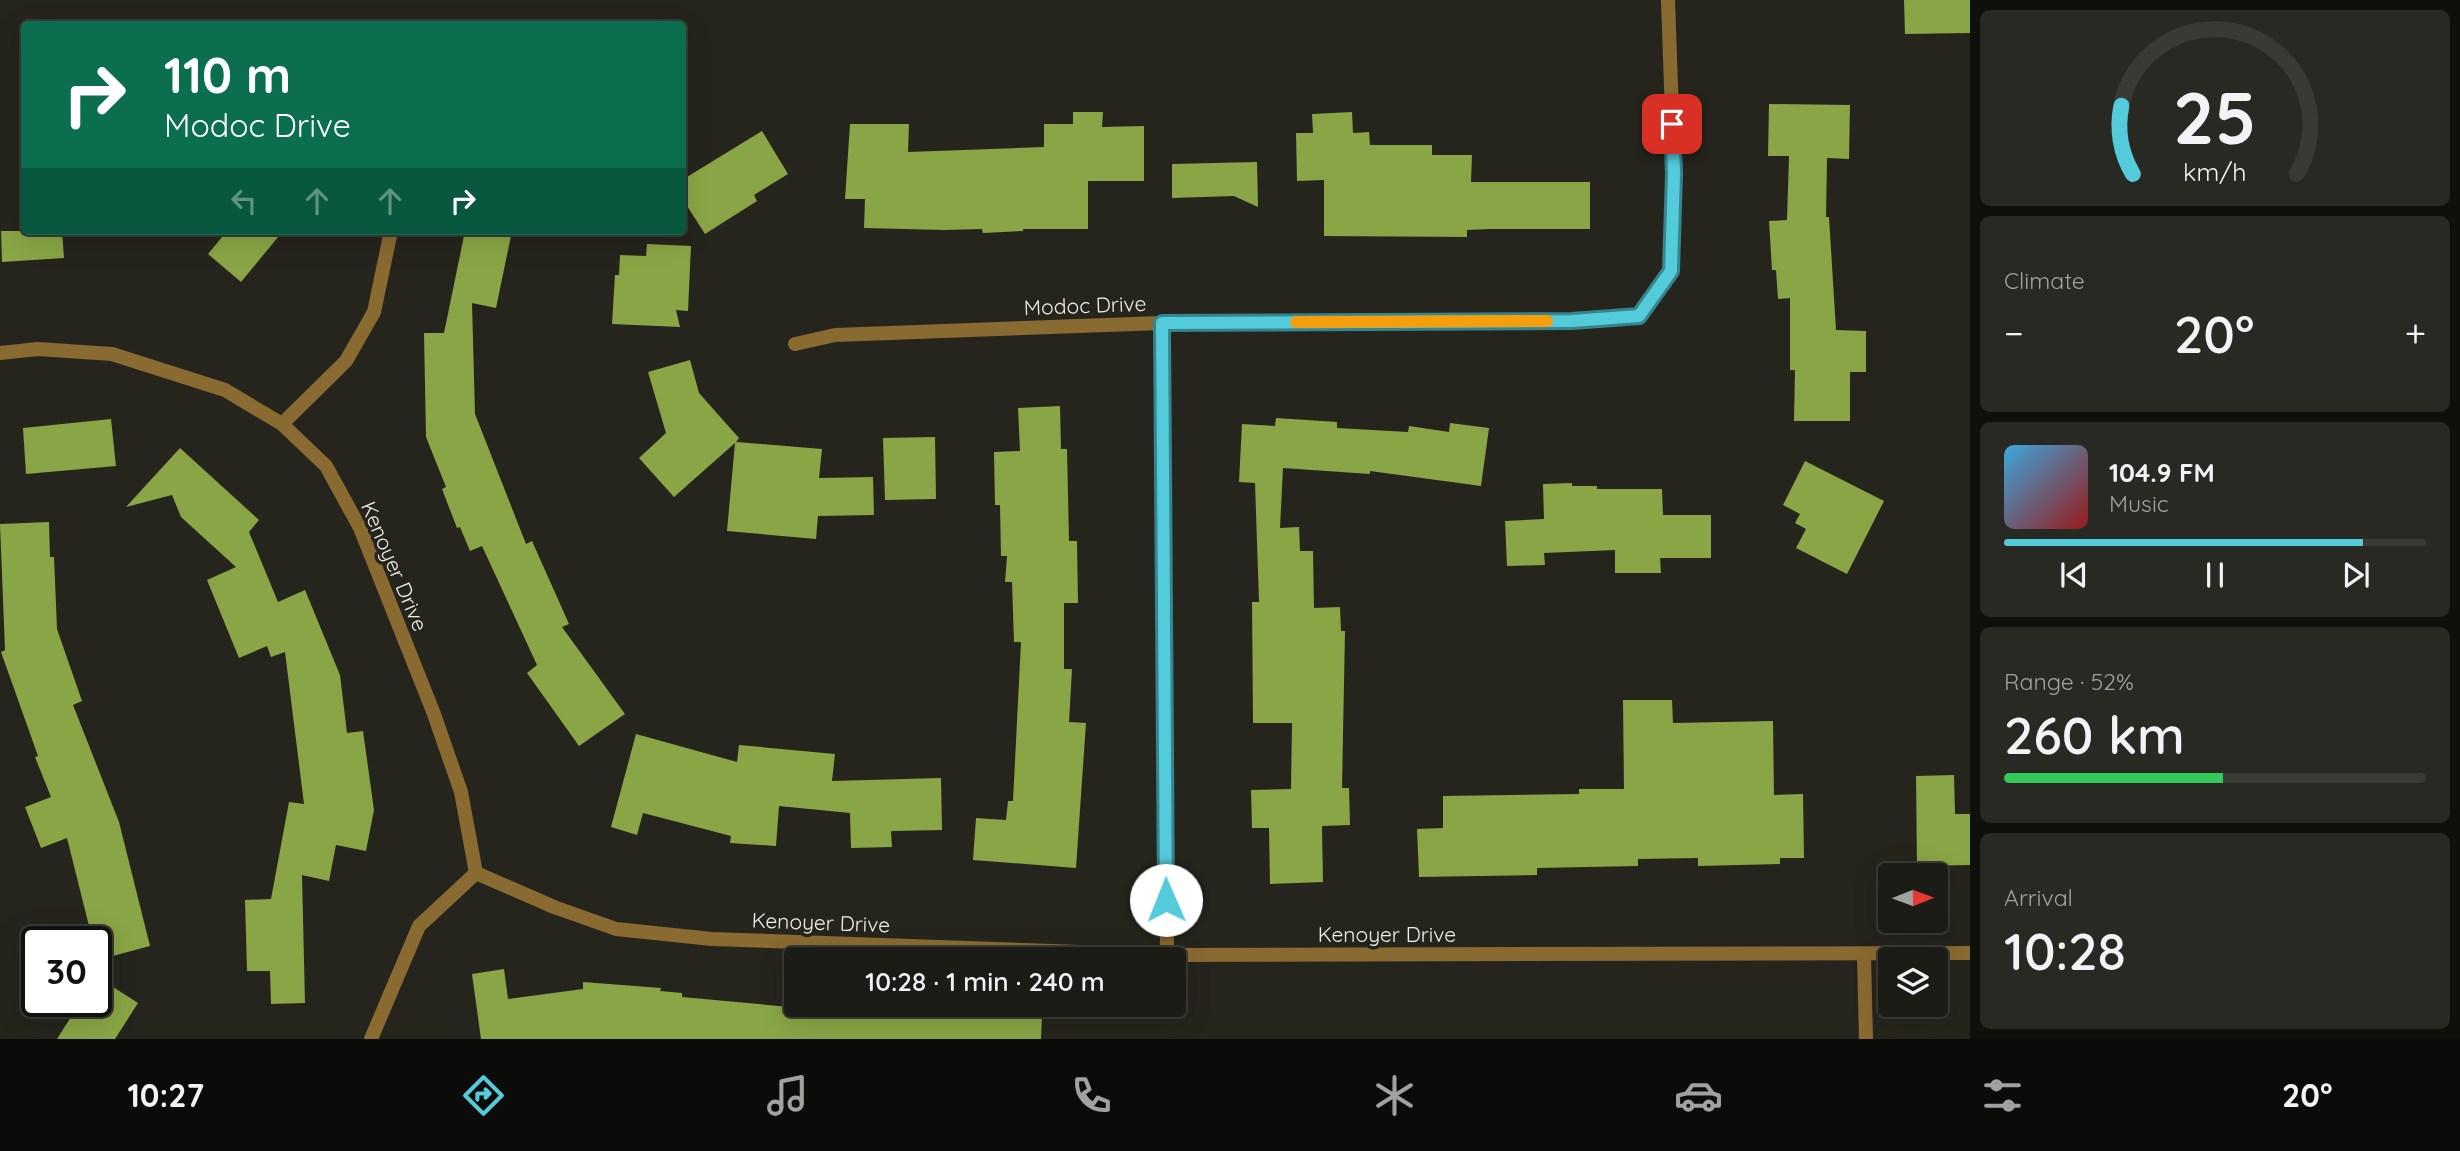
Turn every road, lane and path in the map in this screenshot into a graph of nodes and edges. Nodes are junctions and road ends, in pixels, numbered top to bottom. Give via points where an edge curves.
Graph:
1 (1668, 0) edge
2 (390, 235) edge
3 (1162, 323) junction
4 (795, 344) dead end
5 (0, 353) edge
6 (282, 424) junction
7 (476, 873) junction
8 (940, 947) edge
9 (1167, 947) edge
10 (1970, 953) edge
11 (1186, 955) edge
12 (1864, 955) junction
13 (371, 1039) edge
14 (1866, 1039) edge

1 - 3 street, Modoc Drive via 1674,173 1671,271 1639,316 1572,321
2 - 6 street via 374,312 346,361
3 - 4 street, Modoc Drive via 835,335
3 - 9 street
5 - 6 street, Kenoyer Drive via 38,349 112,354 225,390
6 - 7 street, Kenoyer Drive via 326,466 360,528 461,792
7 - 8 street, Kenoyer Drive via 616,929 712,939
7 - 13 street via 419,926
10 - 12 street, Kenoyer Drive
11 - 12 street, Kenoyer Drive
12 - 14 street

